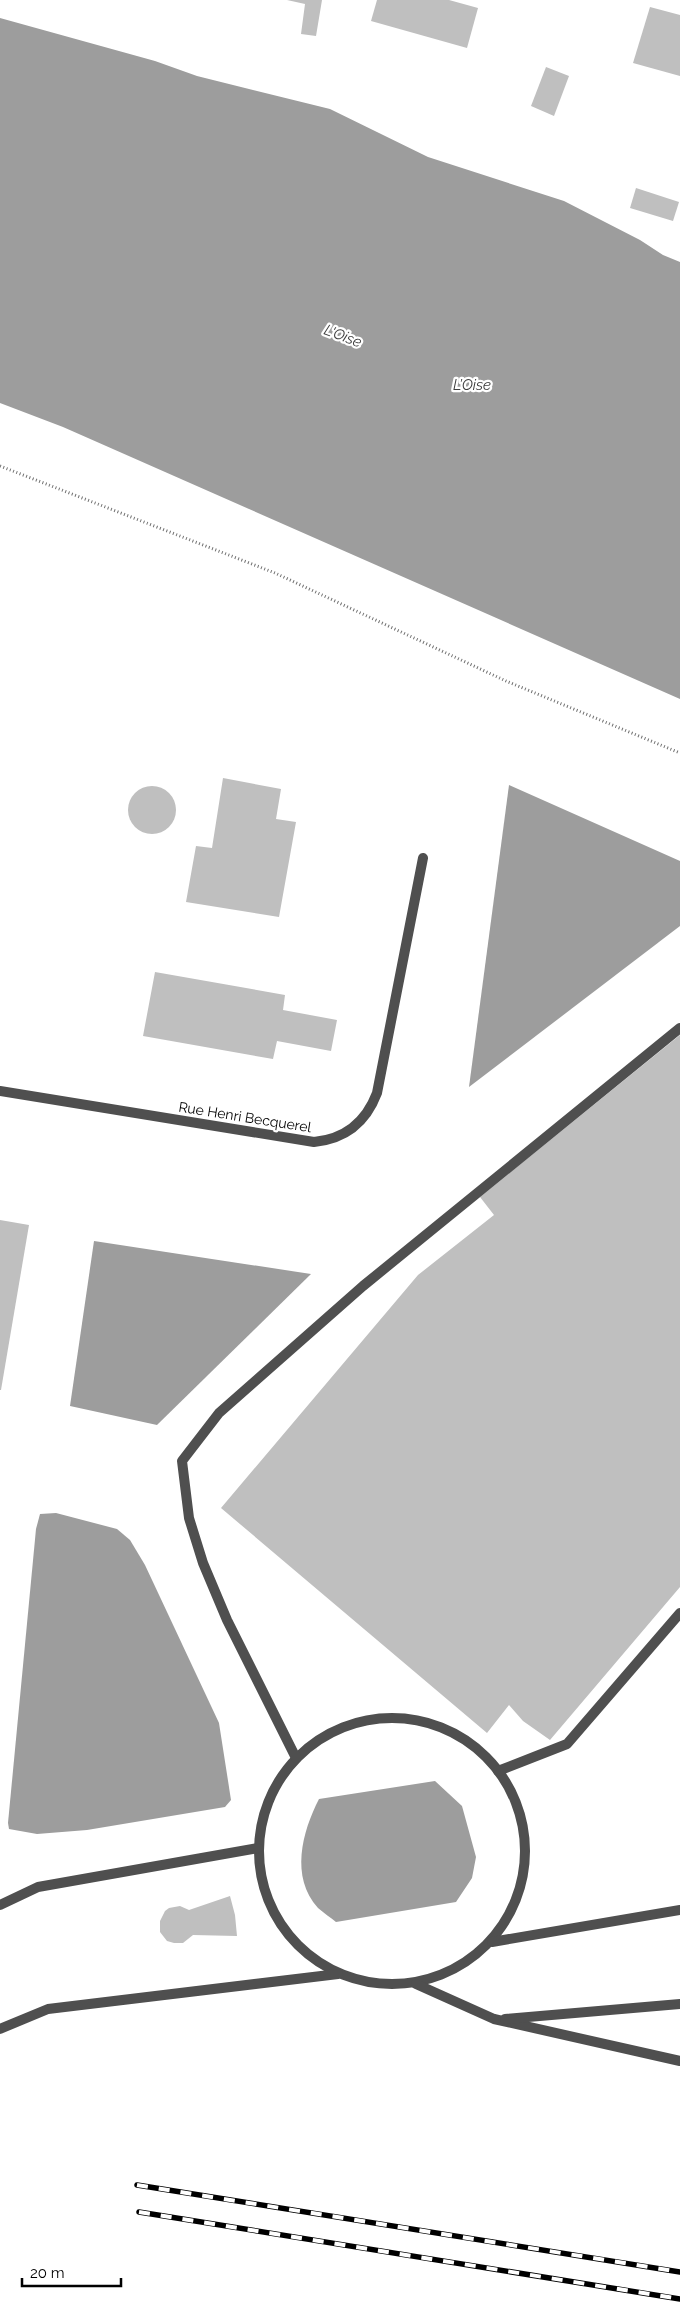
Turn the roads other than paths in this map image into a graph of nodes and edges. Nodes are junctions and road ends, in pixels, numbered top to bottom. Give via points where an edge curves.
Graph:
1 (423, 858) dead end
2 (680, 1028) edge
3 (0, 1091) edge
4 (680, 1612) edge
5 (296, 1758) junction
6 (498, 1771) junction
7 (258, 1848) junction
8 (0, 1905) edge
9 (680, 1910) edge
10 (492, 1942) junction
11 (338, 1974) junction
12 (416, 1984) junction
13 (680, 2004) edge
14 (494, 2020) junction
15 (0, 2029) edge
16 (680, 2061) edge

1 - 3 street, Rue Henri Becquerel via 377,1093 367,1113 348,1133 314,1142
2 - 5 street via 364,1286 219,1413 182,1460 189,1518 204,1563 227,1620
4 - 6 street via 567,1744
5 - 6 street via 327,1734 364,1720 403,1717 442,1726 476,1746
5 - 7 street via 276,1784 263,1815
6 - 10 street via 506,1779 523,1819 526,1863 516,1906
7 - 8 street via 38,1887
7 - 11 street via 263,1887 279,1923 305,1952
9 - 10 street
10 - 12 street via 457,1969
11 - 12 street via 376,1985
11 - 15 street via 48,2009
12 - 14 street
13 - 14 street
14 - 16 street

